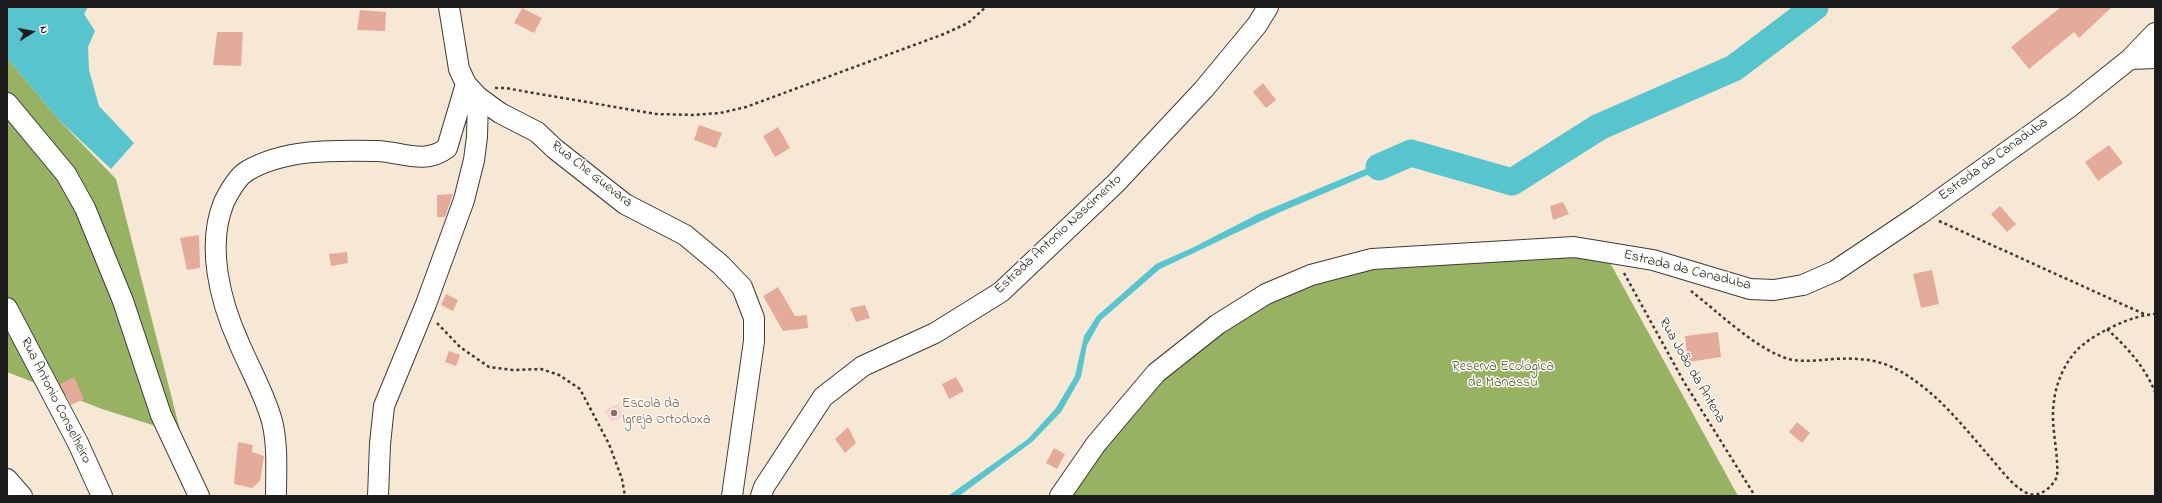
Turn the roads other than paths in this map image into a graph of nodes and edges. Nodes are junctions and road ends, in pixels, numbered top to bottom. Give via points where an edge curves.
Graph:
1 (449, 7) edge
2 (1268, 7) edge
3 (2155, 33) edge
4 (2130, 58) junction
5 (2155, 58) edge
6 (472, 91) junction
7 (7, 103) edge
8 (7, 308) edge
9 (7, 479) edge
10 (22, 496) edge
11 (102, 496) edge
12 (199, 496) edge
13 (276, 496) edge
14 (378, 496) edge
15 (732, 496) edge
16 (761, 496) edge
17 (1060, 496) edge

1 - 6 street via 456,58
2 - 16 street, Estrada Antonio Nascimento via 1257,25 1204,89 1116,183 1001,292 935,333 862,366 823,397 764,487
3 - 4 street, Estrada da Canaduba
4 - 5 street
4 - 17 street, Estrada da Canaduba via 2071,106 1920,214 1835,271 1803,285 1774,290 1750,289 1653,260 1574,247 1372,258 1311,275 1266,294 1218,324 1156,373 1096,444
6 - 13 street via 447,148 433,157 378,151 300,154 264,162 245,172 228,192 218,216 215,249 221,290 238,342 260,387 272,422 276,446
6 - 14 street via 477,137 474,160 432,300 384,406
6 - 15 street, Rua Che Guevara via 500,113 537,132 625,204 685,235 722,265 742,287 754,318 754,341
7 - 12 street via 66,174 85,208 123,301 161,415
8 - 11 street, Rua Antonio Conselheiro via 78,444
9 - 10 street

